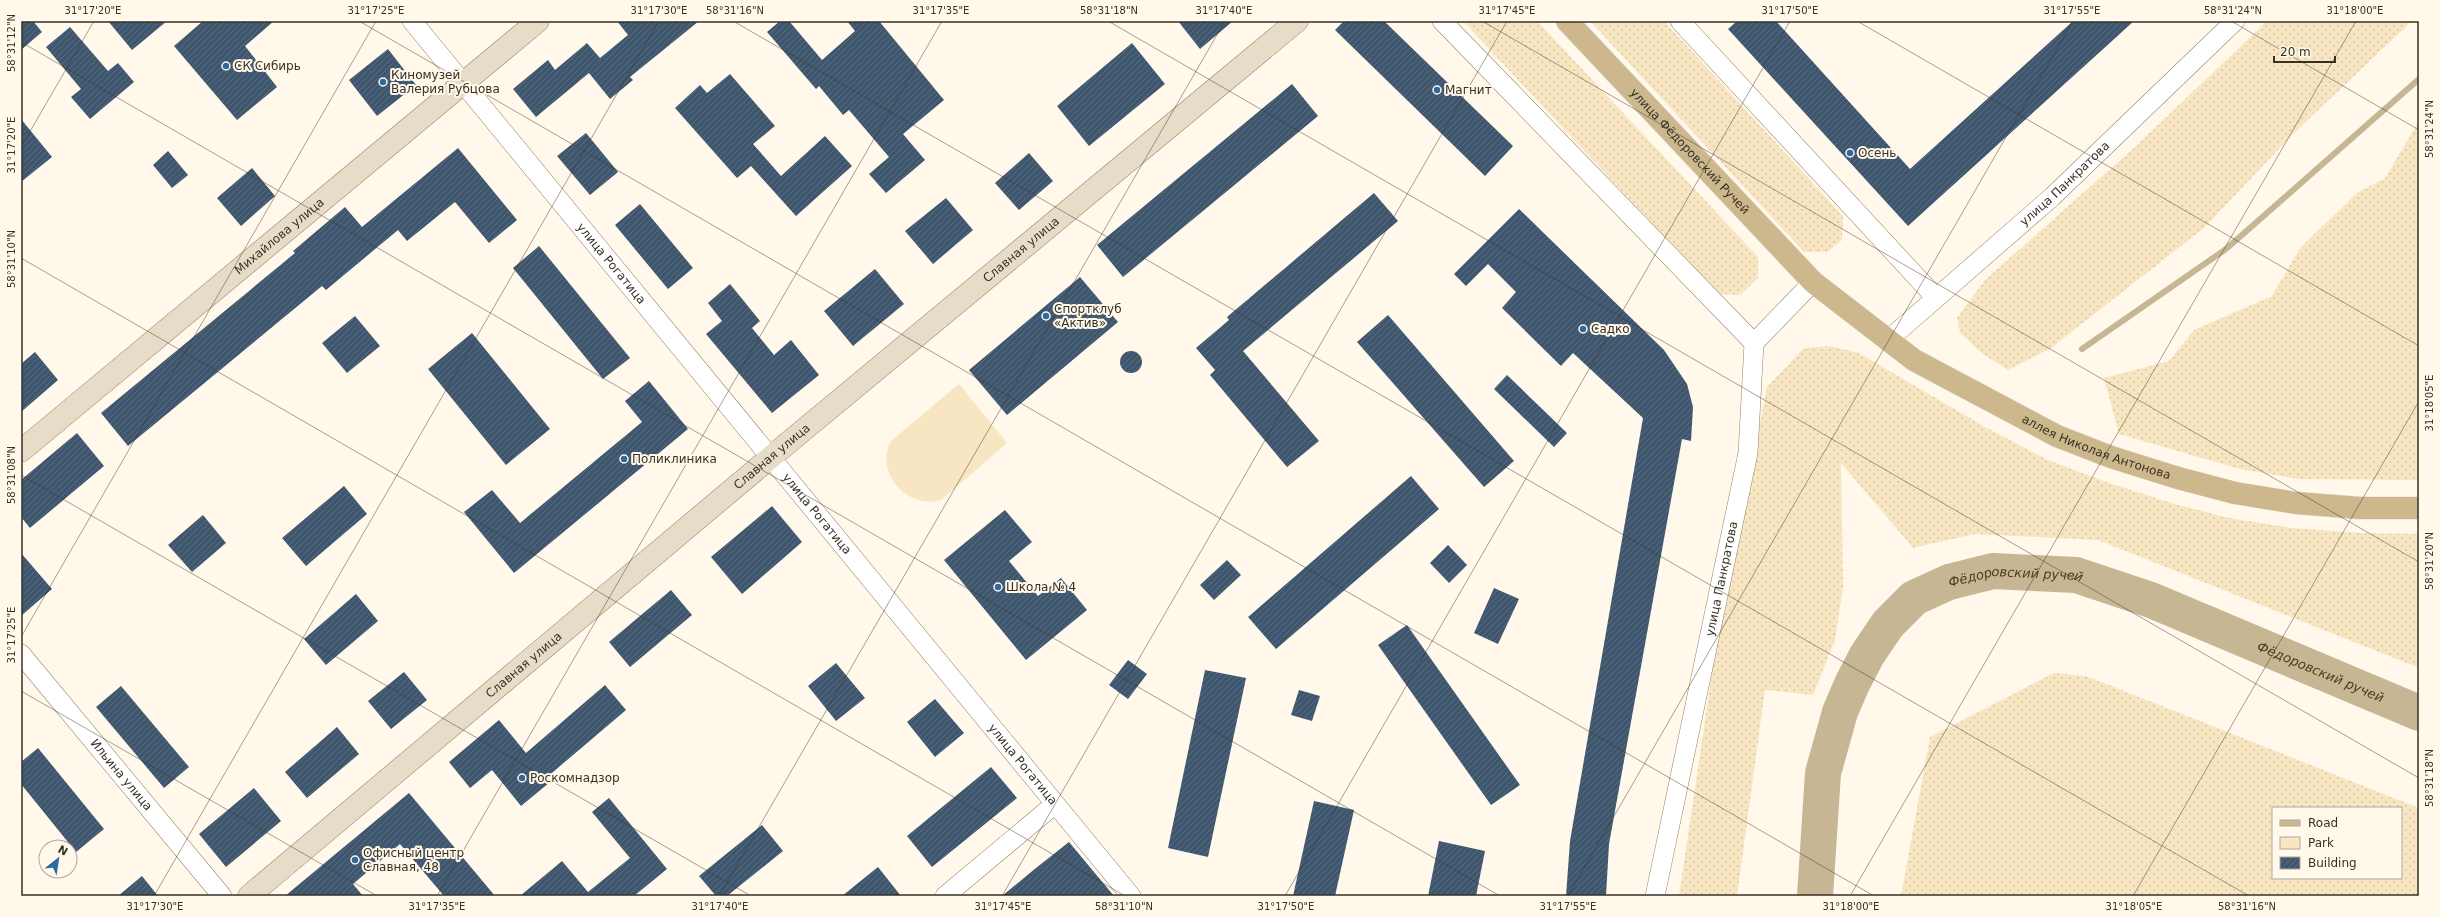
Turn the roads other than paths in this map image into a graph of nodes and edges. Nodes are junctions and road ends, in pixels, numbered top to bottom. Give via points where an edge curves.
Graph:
1 (412, 21) edge
2 (538, 21) edge
3 (1297, 21) edge
4 (1442, 21) edge
5 (1567, 21) edge
6 (1680, 21) edge
7 (2235, 21) edge
8 (463, 83) junction
9 (1813, 282) junction
10 (1936, 298) junction
11 (1888, 340) junction
12 (1754, 343) junction
13 (21, 451) edge
14 (771, 457) junction
15 (2419, 508) edge
16 (21, 654) edge
17 (1056, 804) junction
18 (222, 896) edge
19 (250, 896) edge
20 (945, 896) edge
21 (1131, 896) edge
22 (1655, 896) edge

1 - 8 street, улица Рогатица
2 - 8 street, Михайлова улица
3 - 14 street, Славная улица
4 - 12 street
5 - 9 main road, улица Фёдоровский Ручей
6 - 10 street
7 - 10 street, улица Панкратова via 2052,197
8 - 13 street, Михайлова улица
8 - 14 street, улица Рогатица
9 - 11 main road, аллея Николая Антонова
9 - 12 street
10 - 11 street, улица Панкратова
11 - 15 main road, аллея Николая Антонова via 1914,360 2057,436 2170,476 2235,492 2296,502 2360,508
12 - 22 street, улица Панкратова via 1748,453
14 - 17 street, улица Рогатица
14 - 19 street, Славная улица
16 - 18 street, Ильина улица
17 - 20 street
17 - 21 street, улица Рогатица

